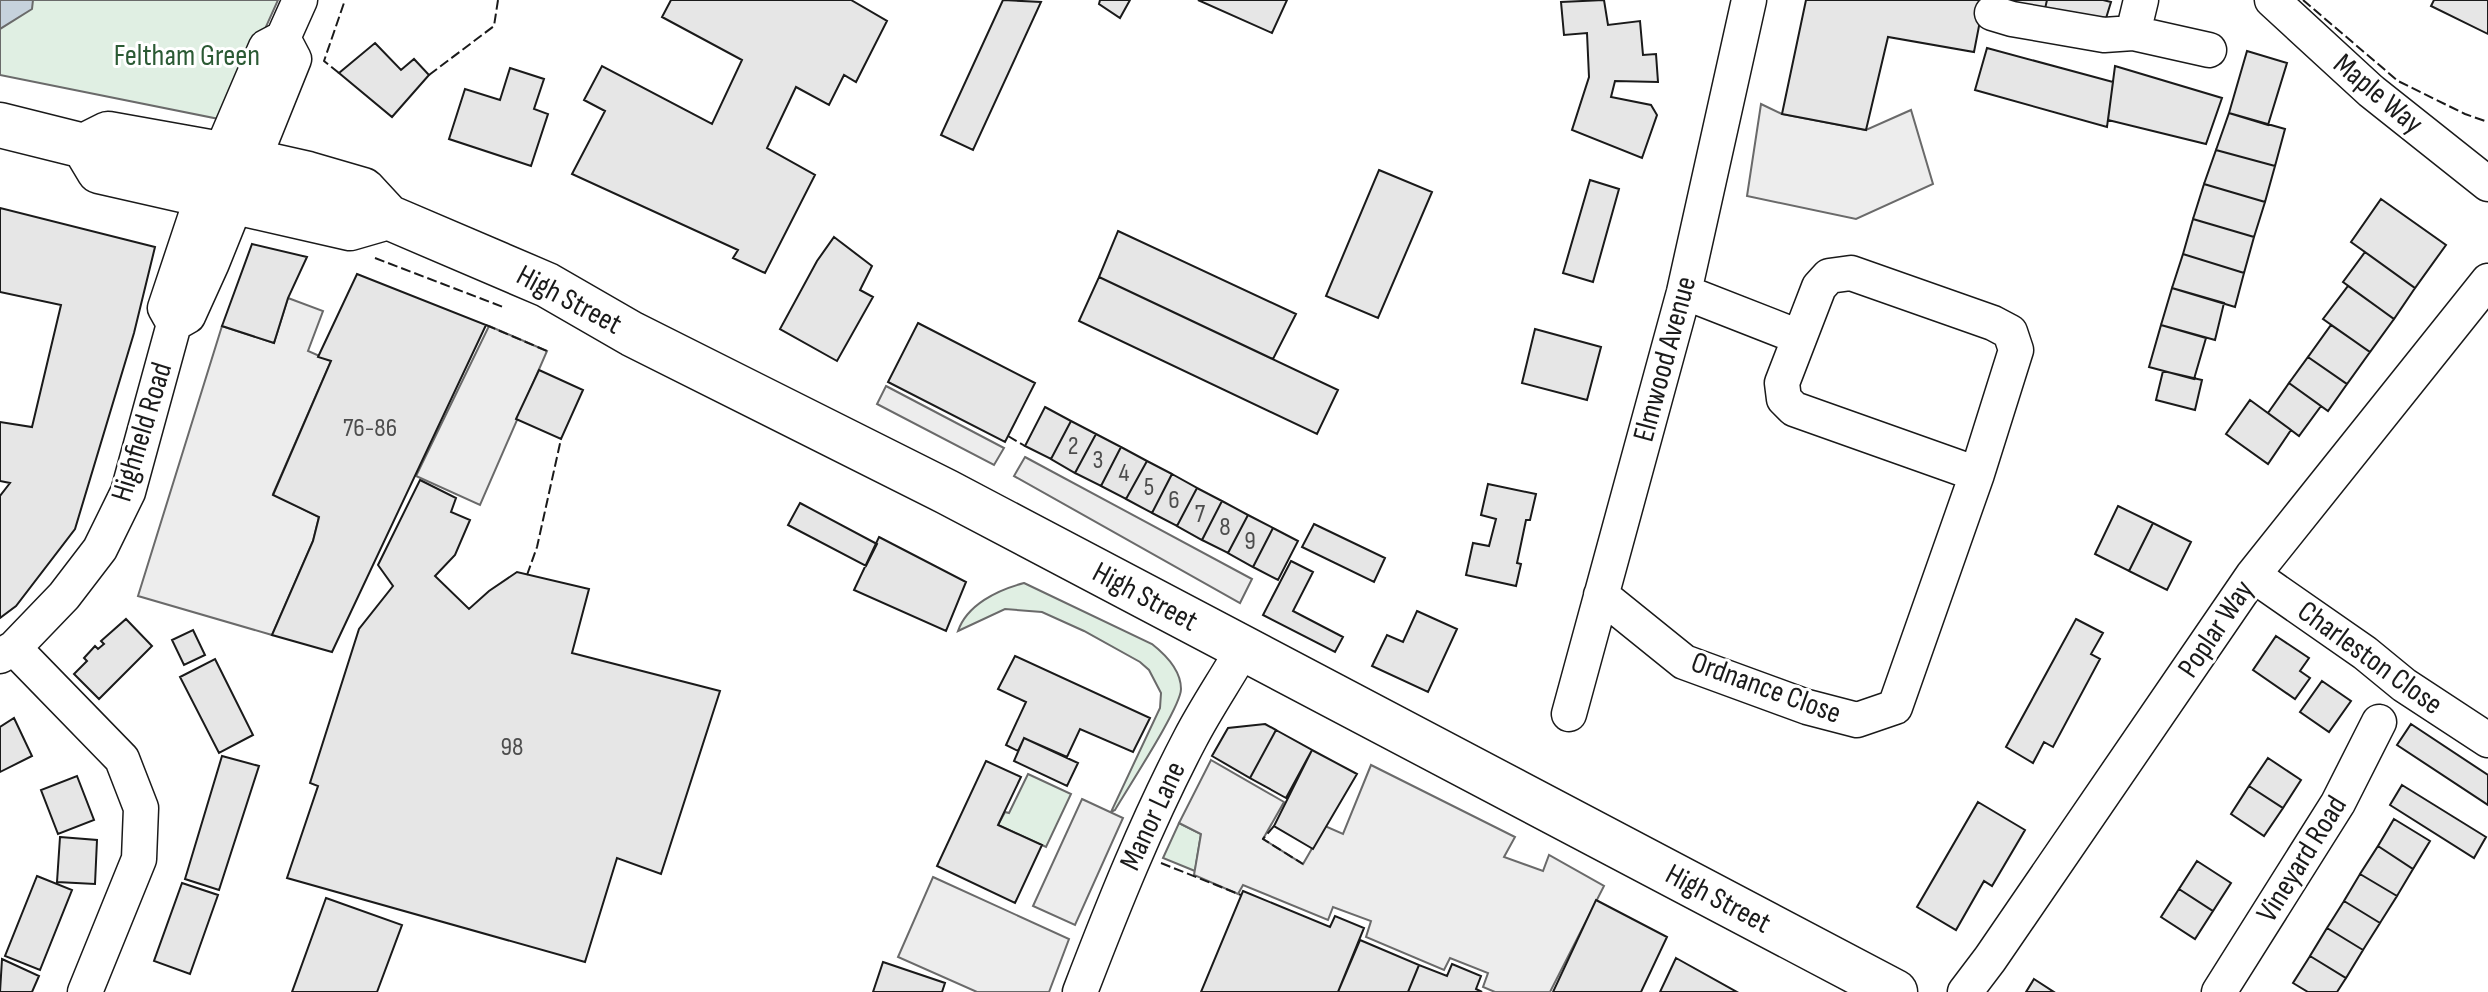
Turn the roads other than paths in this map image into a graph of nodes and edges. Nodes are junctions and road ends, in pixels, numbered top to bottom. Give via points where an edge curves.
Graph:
1 (300, 0) edge
2 (1749, 0) edge
3 (2141, 0) edge
4 (2272, 0) edge
5 (1992, 13) dead end
6 (2133, 33) junction
7 (2209, 50) dead end
8 (0, 125) edge
9 (84, 146) junction
10 (237, 158) junction
11 (2488, 184) edge
12 (221, 198) junction
13 (388, 217) junction
14 (2488, 281) edge
15 (1684, 292) junction
16 (1799, 337) junction
17 (1977, 474) junction
18 (2253, 575) junction
19 (1601, 595) junction
20 (1243, 649) junction
21 (7, 652) edge
22 (1569, 714) dead end
23 (2379, 722) dead end
24 (2488, 740) edge
25 (85, 992) edge
26 (1080, 992) edge
27 (1895, 992) edge
28 (1965, 992) edge
29 (2219, 992) edge

1 - 10 street, Highfield Road via 283,38 266,47 243,105
2 - 15 street, Elmwood Avenue
3 - 6 street
4 - 11 street, Maple Way via 2371,91
5 - 6 street via 2104,35
6 - 7 street
8 - 9 main road, High Street
9 - 10 main road, High Street via 108,134
9 - 12 main road via 99,171
10 - 12 street, Highfield Road
10 - 13 main road, High Street via 363,190
12 - 13 main road via 350,228
12 - 21 street, Highfield Road via 165,308 174,324 140,456 121,506 100,549 64,596
13 - 20 main road, High Street via 540,281
14 - 18 street, Poplar Way
15 - 16 street
15 - 19 street, Elmwood Avenue
16 - 17 street, Ordnance Close via 1782,383 1784,399 1794,409
16 - 17 street, Ordnance Close via 1819,287 1829,276 1851,273 2010,332 2016,350
17 - 19 street, Ordnance Close via 1895,707 1857,720 1684,662
18 - 24 street, Charleston Close
18 - 28 street, Poplar Way
19 - 22 street, Elmwood Avenue
20 - 26 street, Manor Lane via 1162,796 1119,887
20 - 27 main road, High Street
21 - 25 street, Highfield Road via 122,759 141,808 139,859
23 - 29 street, Vineyard Road via 2338,803

